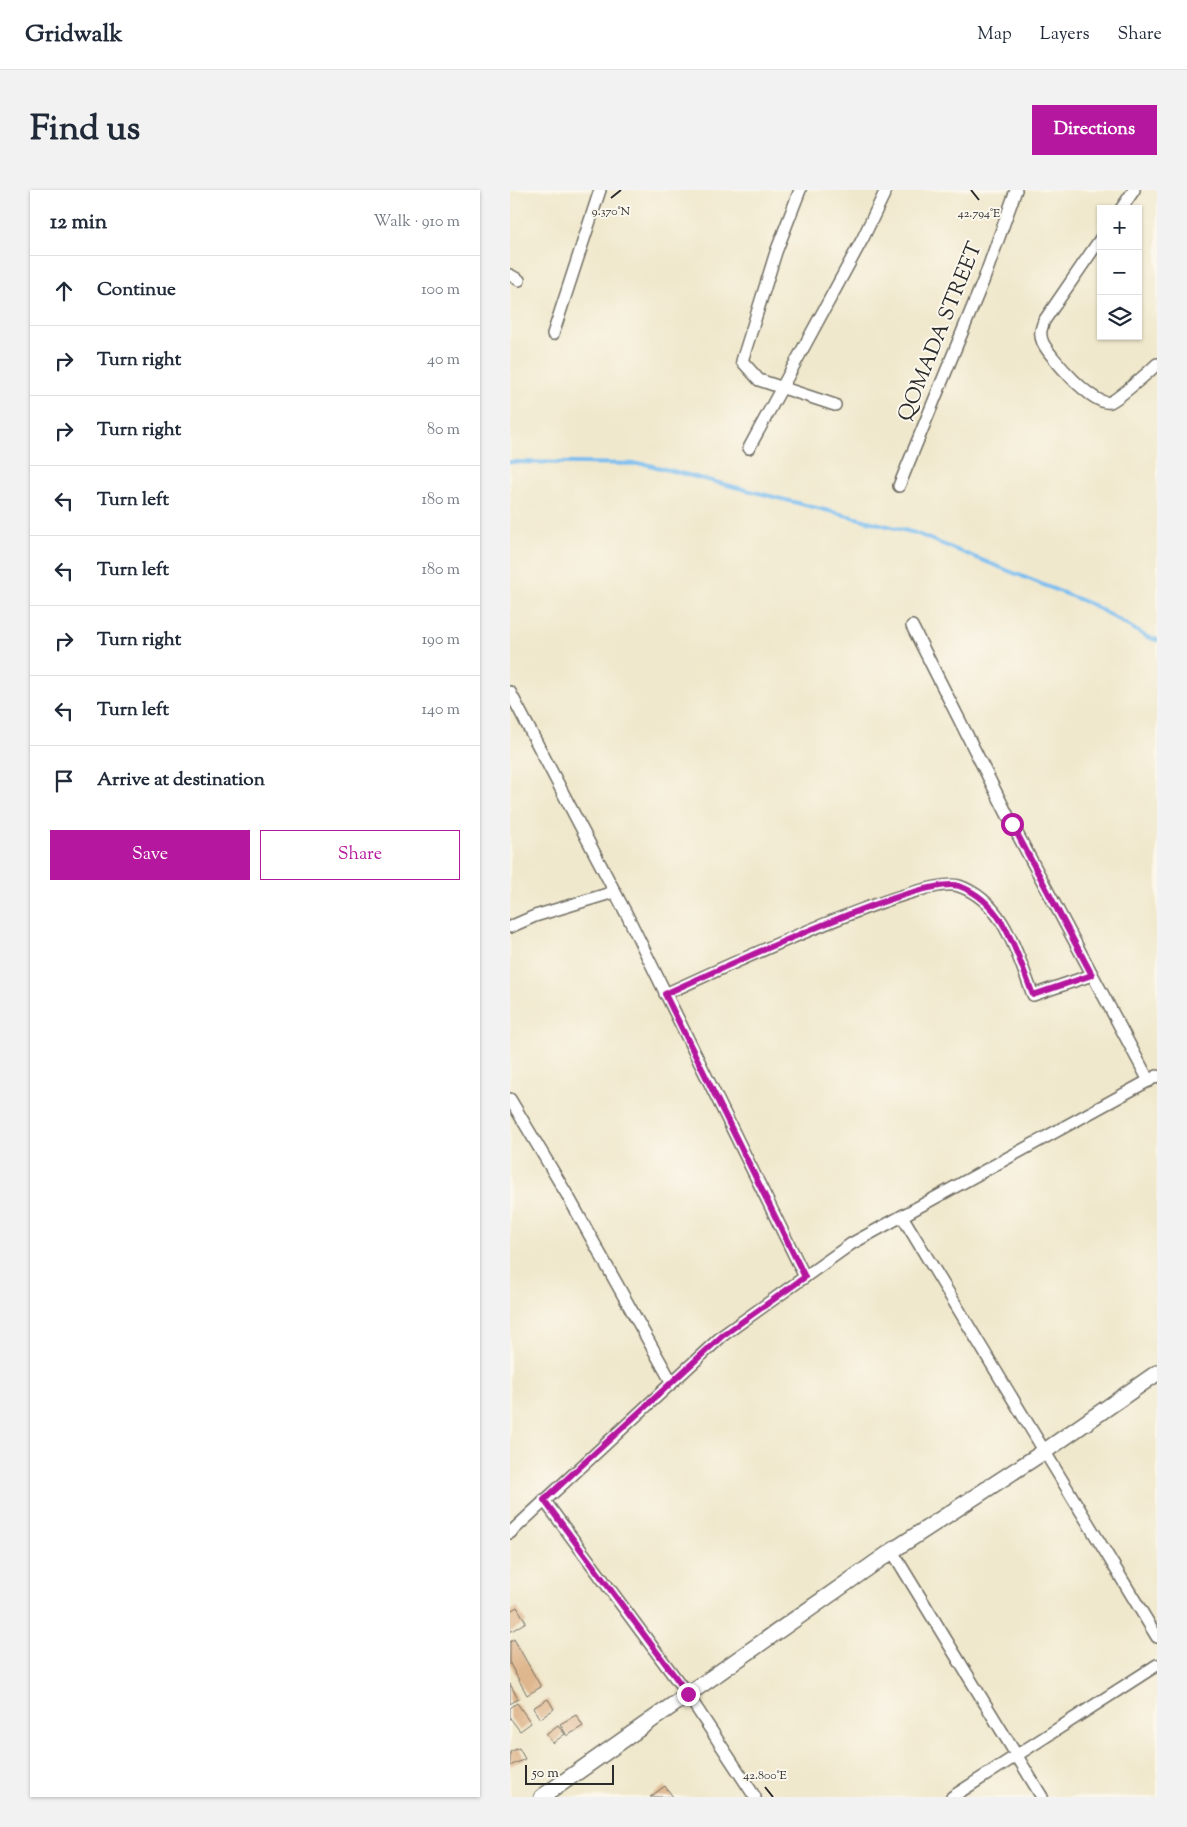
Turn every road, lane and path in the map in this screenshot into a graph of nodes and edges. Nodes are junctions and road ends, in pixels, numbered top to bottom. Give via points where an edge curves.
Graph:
1 (600, 190) edge
2 (800, 190) edge
3 (886, 190) edge
4 (1016, 190) edge
5 (1134, 190) edge
6 (1124, 205) edge
7 (1097, 244) edge
8 (553, 334) dead end
9 (1157, 364) edge
10 (782, 387) junction
11 (835, 406) dead end
12 (748, 448) dead end
13 (899, 486) dead end
14 (912, 626) dead end
15 (510, 692) edge
16 (614, 892) junction
17 (510, 927) edge
18 (1092, 975) junction
19 (665, 994) junction
20 (1153, 1078) edge
21 (510, 1099) edge
22 (902, 1216) junction
23 (805, 1277) junction
24 (1157, 1373) edge
25 (672, 1383) junction
26 (1045, 1451) junction
27 (544, 1500) junction
28 (510, 1533) edge
29 (892, 1551) junction
30 (1157, 1637) edge
31 (1157, 1665) edge
32 (688, 1694) junction
33 (1017, 1755) junction
34 (542, 1797) edge
35 (755, 1797) edge
36 (952, 1797) edge
37 (1042, 1797) edge

1 - 8 street
2 - 10 street via 776,252 742,361 759,380
3 - 10 street
4 - 13 street, QOMADA STREET via 984,279
5 - 6 street
7 - 9 street via 1044,321 1040,332 1043,343 1082,388 1098,401 1109,403 1119,397
10 - 11 street
10 - 12 street
14 - 18 street
15 - 16 street
16 - 17 street
16 - 19 street
18 - 19 street via 1033,995 1005,924 981,898 957,885 926,888 820,926
18 - 20 street
19 - 23 street
20 - 22 street
21 - 25 street
22 - 23 street via 851,1244
22 - 26 street
23 - 25 street via 722,1336
24 - 26 street
25 - 27 street
26 - 29 street
26 - 30 street
27 - 28 street
27 - 32 street
29 - 32 street
29 - 33 street
31 - 33 street
32 - 34 street
32 - 35 street
33 - 36 street
33 - 37 street

